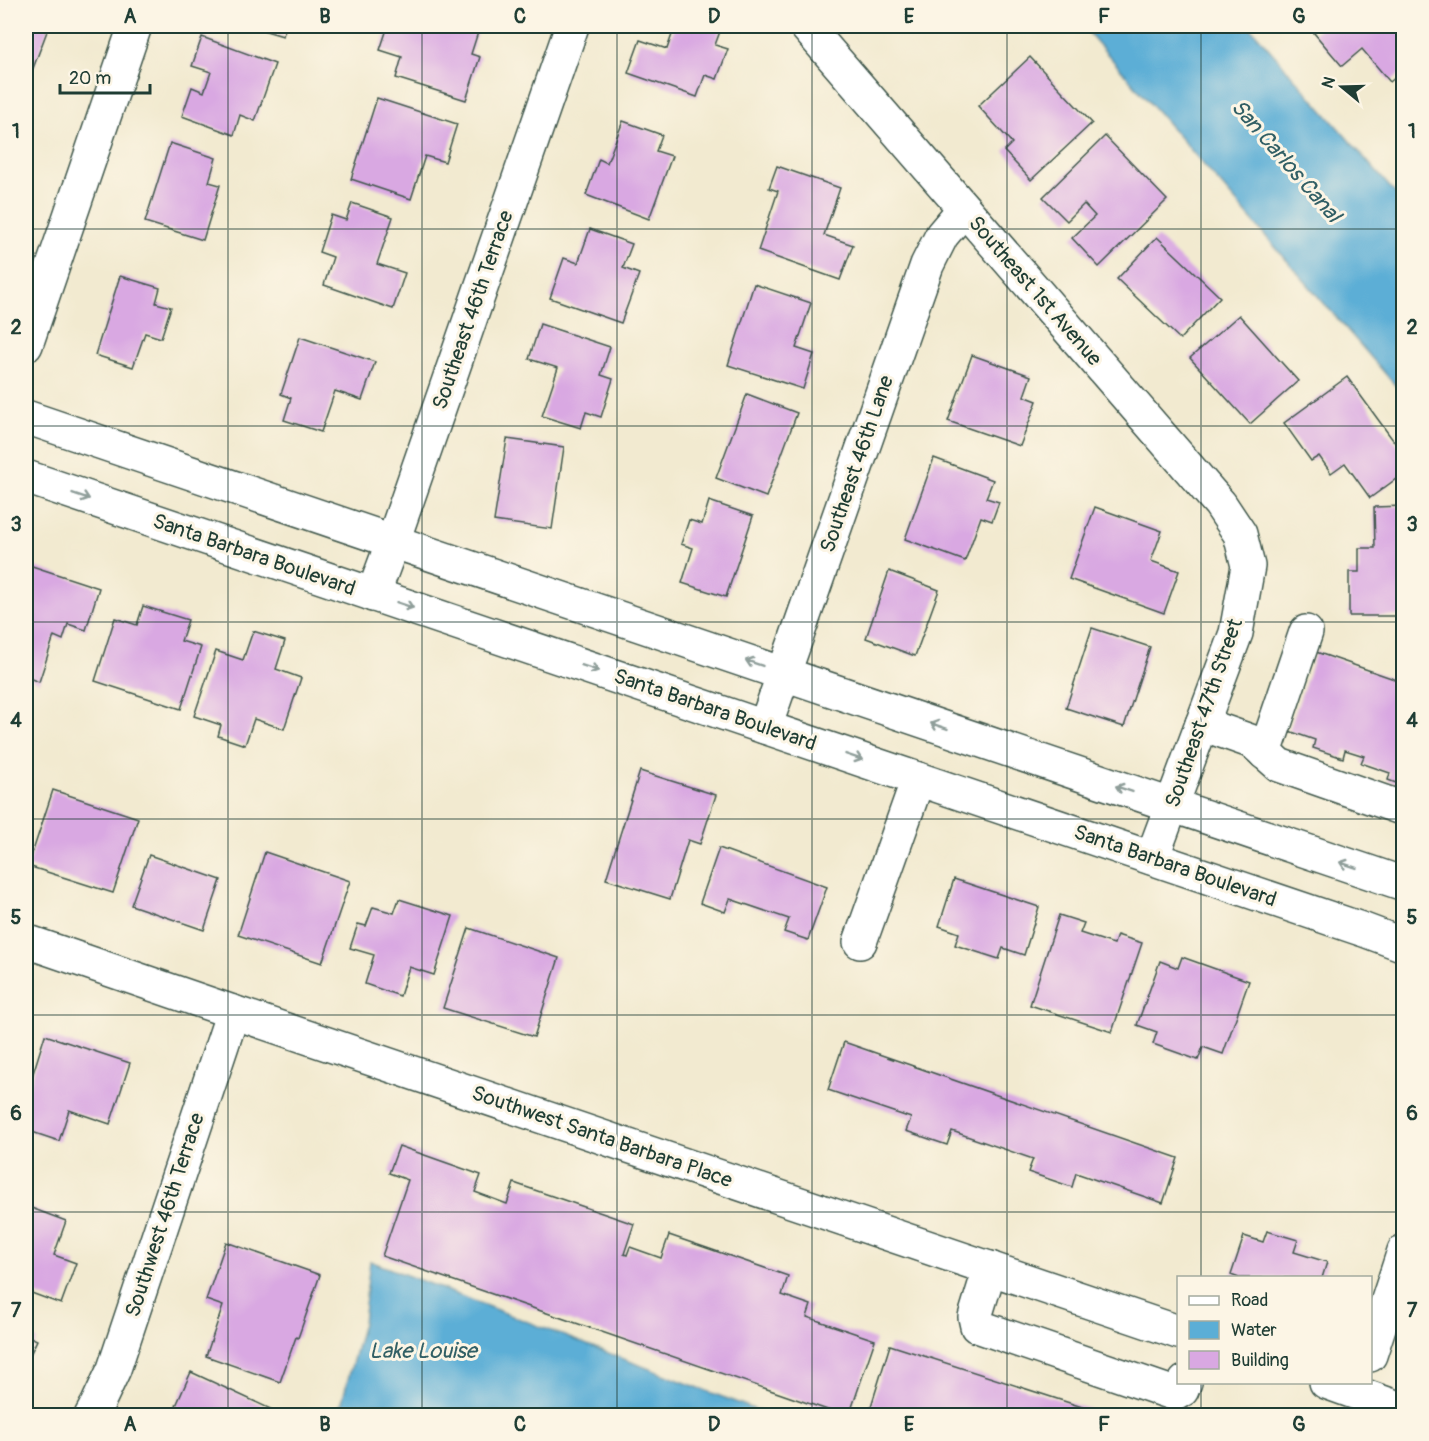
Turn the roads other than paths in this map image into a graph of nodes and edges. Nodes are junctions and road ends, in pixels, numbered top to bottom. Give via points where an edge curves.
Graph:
1 (135, 26) edge
2 (572, 26) edge
3 (806, 26) edge
4 (964, 209) junction
5 (26, 345) edge
6 (26, 417) edge
7 (26, 477) edge
8 (393, 541) junction
9 (1248, 566) joint
10 (373, 595) junction
11 (1306, 632) dead end
12 (784, 674) junction
13 (1202, 724) junction
14 (765, 727) junction
15 (1265, 753) junction
16 (918, 779) junction
17 (1172, 806) junction
18 (1404, 809) edge
19 (1152, 858) junction
20 (1404, 884) edge
21 (26, 941) edge
22 (860, 942) dead end
23 (1404, 945) edge
24 (233, 1012) junction
25 (1404, 1251) edge
26 (990, 1268) junction
27 (1177, 1331) edge
28 (1372, 1352) edge
29 (1184, 1384) edge
30 (1328, 1384) edge
31 (1357, 1397) edge
32 (1404, 1410) edge
33 (91, 1416) edge

1 - 5 street
2 - 8 street, Southeast 46th Terrace
3 - 4 street, Southeast 1st Avenue
4 - 9 street, Southeast 1st Avenue via 1220,504 1240,534
4 - 12 street, Southeast 46th Lane via 942,235 927,265
6 - 8 street
7 -> 10 street, Santa Barbara Boulevard
8 - 10 street, Southeast 46th Terrace
12 -> 8 street
9 - 13 street, Southeast 47th Street via 1236,633
10 -> 14 street, Santa Barbara Boulevard
11 - 15 street
12 - 14 street, Southeast 46th Lane
17 -> 12 street
13 - 15 street via 1253,742
13 - 17 street, Southeast 47th Street
14 -> 16 street, Santa Barbara Boulevard
15 - 18 street via 1279,765
16 - 19 street, Santa Barbara Boulevard
16 - 22 street
17 - 19 street, Southeast 47th Street
20 -> 17 street
19 - 23 street, Santa Barbara Boulevard
21 - 24 street, Southwest Santa Barbara Place
24 - 26 street, Southwest Santa Barbara Place
24 - 33 street, Southwest 46th Terrace via 114,1369
25 - 28 street
26 - 27 street, Southwest Santa Barbara Place
26 - 29 street via 975,1317 977,1326 1175,1394
30 - 31 street
31 - 32 street

